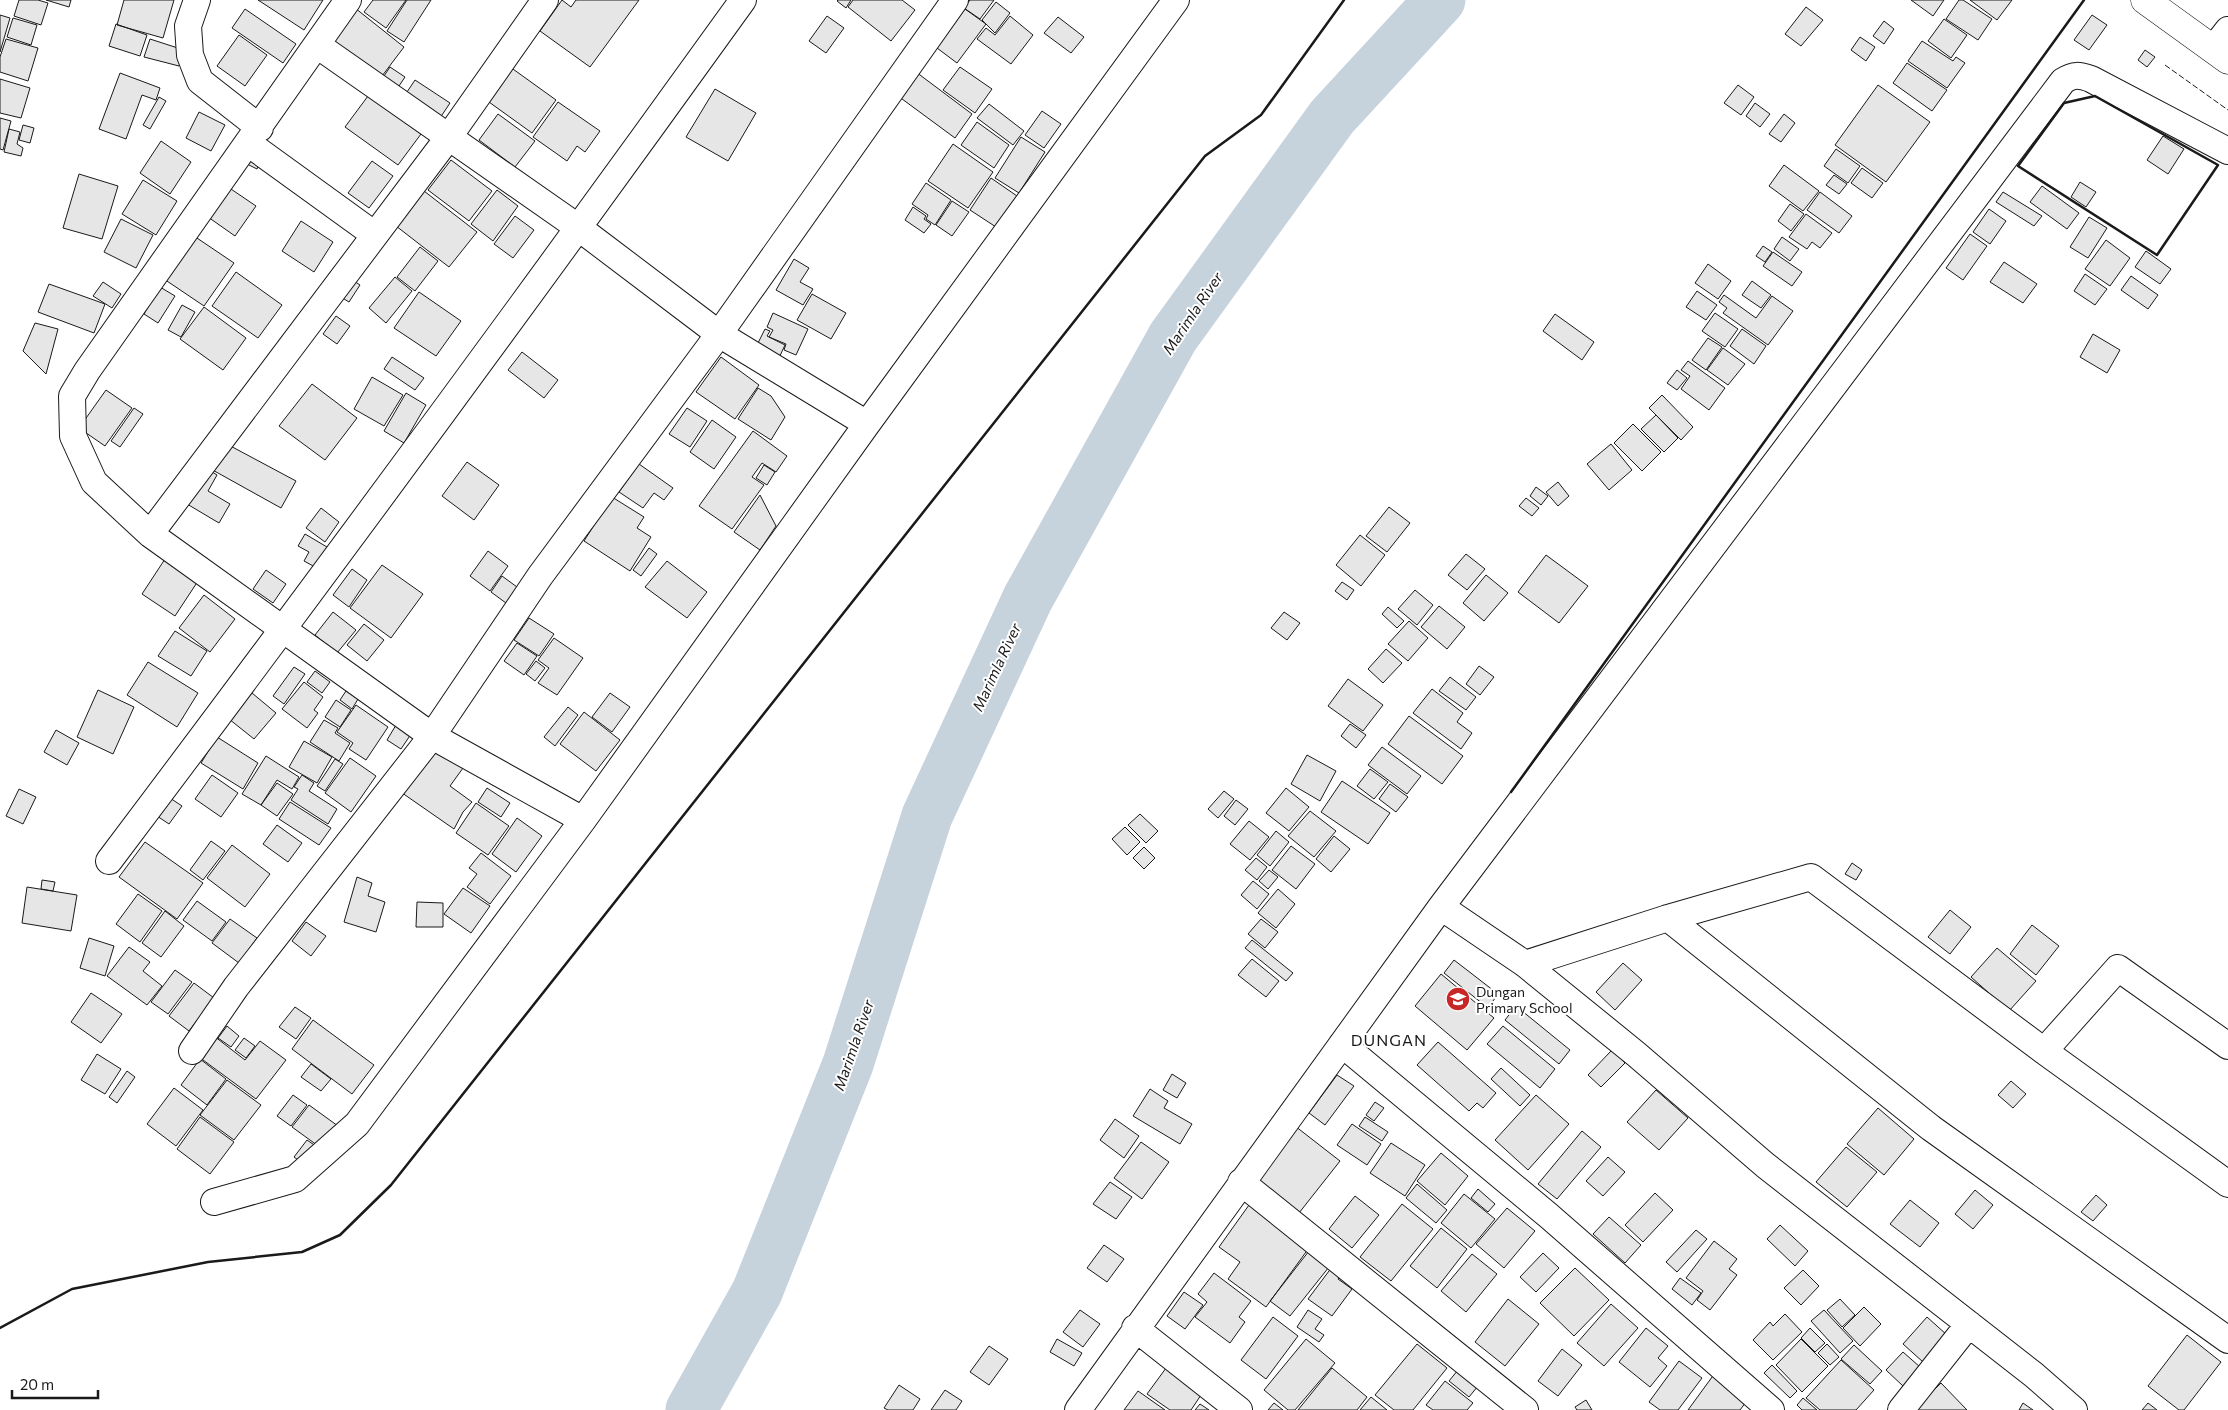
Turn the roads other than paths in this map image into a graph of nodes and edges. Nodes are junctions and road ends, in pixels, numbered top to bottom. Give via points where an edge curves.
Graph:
1 (197, 0) edge
2 (348, 0) edge
3 (545, 0) edge
4 (743, 0) edge
5 (955, 0) edge
6 (1176, 0) edge
7 (2145, 0) edge
8 (317, 45) junction
9 (2223, 47) edge
10 (254, 135) junction
11 (448, 138) junction
12 (2228, 151) edge
13 (579, 228) junction
14 (375, 235) junction
15 (719, 334) junction
16 (867, 424) junction
17 (150, 534) junction
18 (284, 630) junction
19 (432, 736) junction
20 (583, 820) junction
21 (108, 861) dead end
22 (1441, 907) junction
23 (1668, 918) junction
24 (1525, 964) junction
25 (1342, 1044) junction
26 (2228, 1046) edge
27 (192, 1051) dead end
28 (2044, 1051) junction
29 (1241, 1182) junction
30 (2228, 1184) edge
31 (214, 1202) dead end
32 (1969, 1324) junction
33 (1135, 1328) junction
34 (2228, 1340) edge
35 (1078, 1410) edge
36 (1239, 1410) edge
37 (1525, 1410) edge
38 (1770, 1410) edge
39 (1901, 1410) edge
40 (2074, 1410) edge

1 - 10 street via 188,26 190,55 200,81
2 - 8 street
3 - 11 street
4 - 13 street
5 - 15 street
6 - 16 street
7 - 9 highway
8 - 10 street
8 - 11 street
10 - 14 street
10 - 17 street via 72,396 73,436 94,482
11 - 13 street
11 - 14 street
12 - 22 street via 2091,79 2078,75 2063,81
13 - 15 street
13 - 18 street
14 - 17 street
15 - 16 street
15 - 19 street via 540,576
16 - 20 street
17 - 18 street
18 - 19 street
18 - 21 street
19 - 20 street
19 - 27 street via 236,987
20 - 31 street via 357,1124 295,1179
22 - 24 street
22 - 25 street
23 - 24 street
23 - 28 street via 1811,877
23 - 34 street via 1931,1128
24 - 32 street via 1765,1165
25 - 29 street
25 - 38 street via 1549,1216
26 - 28 street via 2118,968
28 - 30 street
29 - 33 street
29 - 37 street
32 - 39 street
32 - 40 street via 2034,1374
33 - 35 street
33 - 36 street

